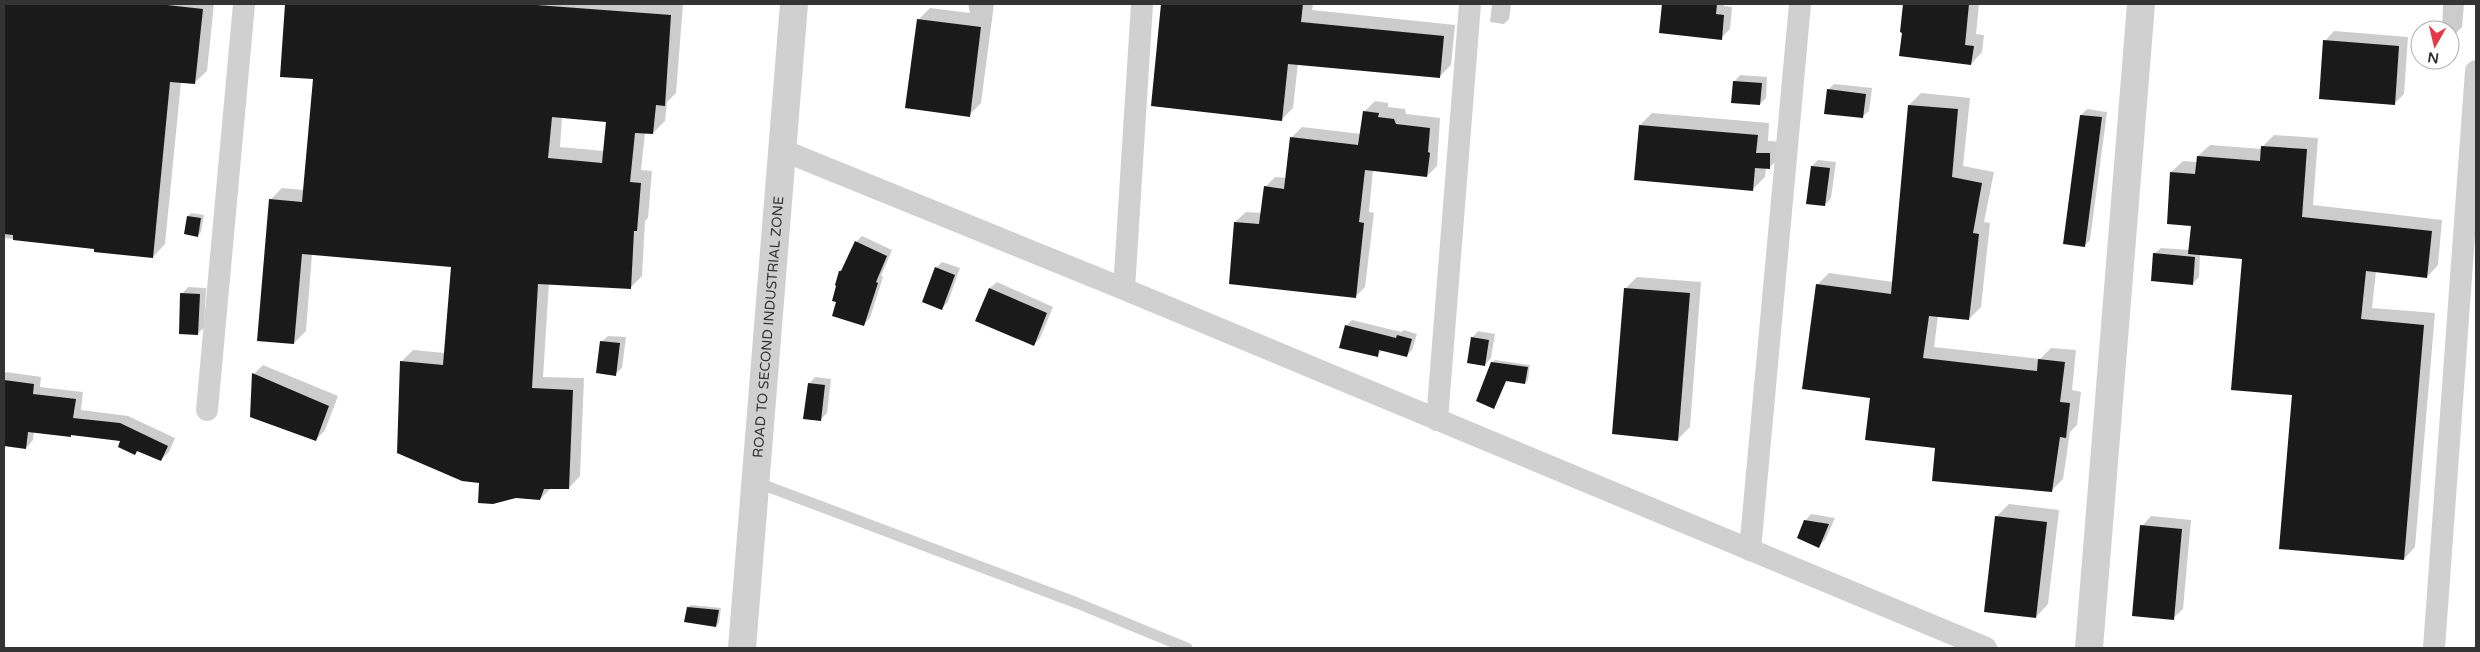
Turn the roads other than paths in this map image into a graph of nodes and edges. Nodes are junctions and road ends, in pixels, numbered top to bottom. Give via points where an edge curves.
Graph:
1 (244, 4) edge
2 (794, 4) edge
3 (1142, 4) edge
4 (1470, 4) edge
5 (1800, 4) edge
6 (2141, 4) edge
7 (2476, 71) edge
8 (782, 150) junction
9 (1124, 289) junction
10 (207, 410) dead end
11 (1437, 420) junction
12 (756, 482) junction
13 (1750, 550) junction
14 (742, 648) edge
15 (1187, 648) edge
16 (1986, 648) edge
17 (2089, 648) edge
18 (2434, 648) edge

1 - 10 street
2 - 8 street, ROAD TO SECOND INDUSTRIAL ZONE
3 - 9 street
4 - 11 street
5 - 13 street
6 - 17 street
7 - 18 street
8 - 9 street
8 - 12 street, ROAD TO SECOND INDUSTRIAL ZONE
9 - 11 street
11 - 13 street
12 - 14 street, ROAD TO SECOND INDUSTRIAL ZONE
12 - 15 lane
13 - 16 street

